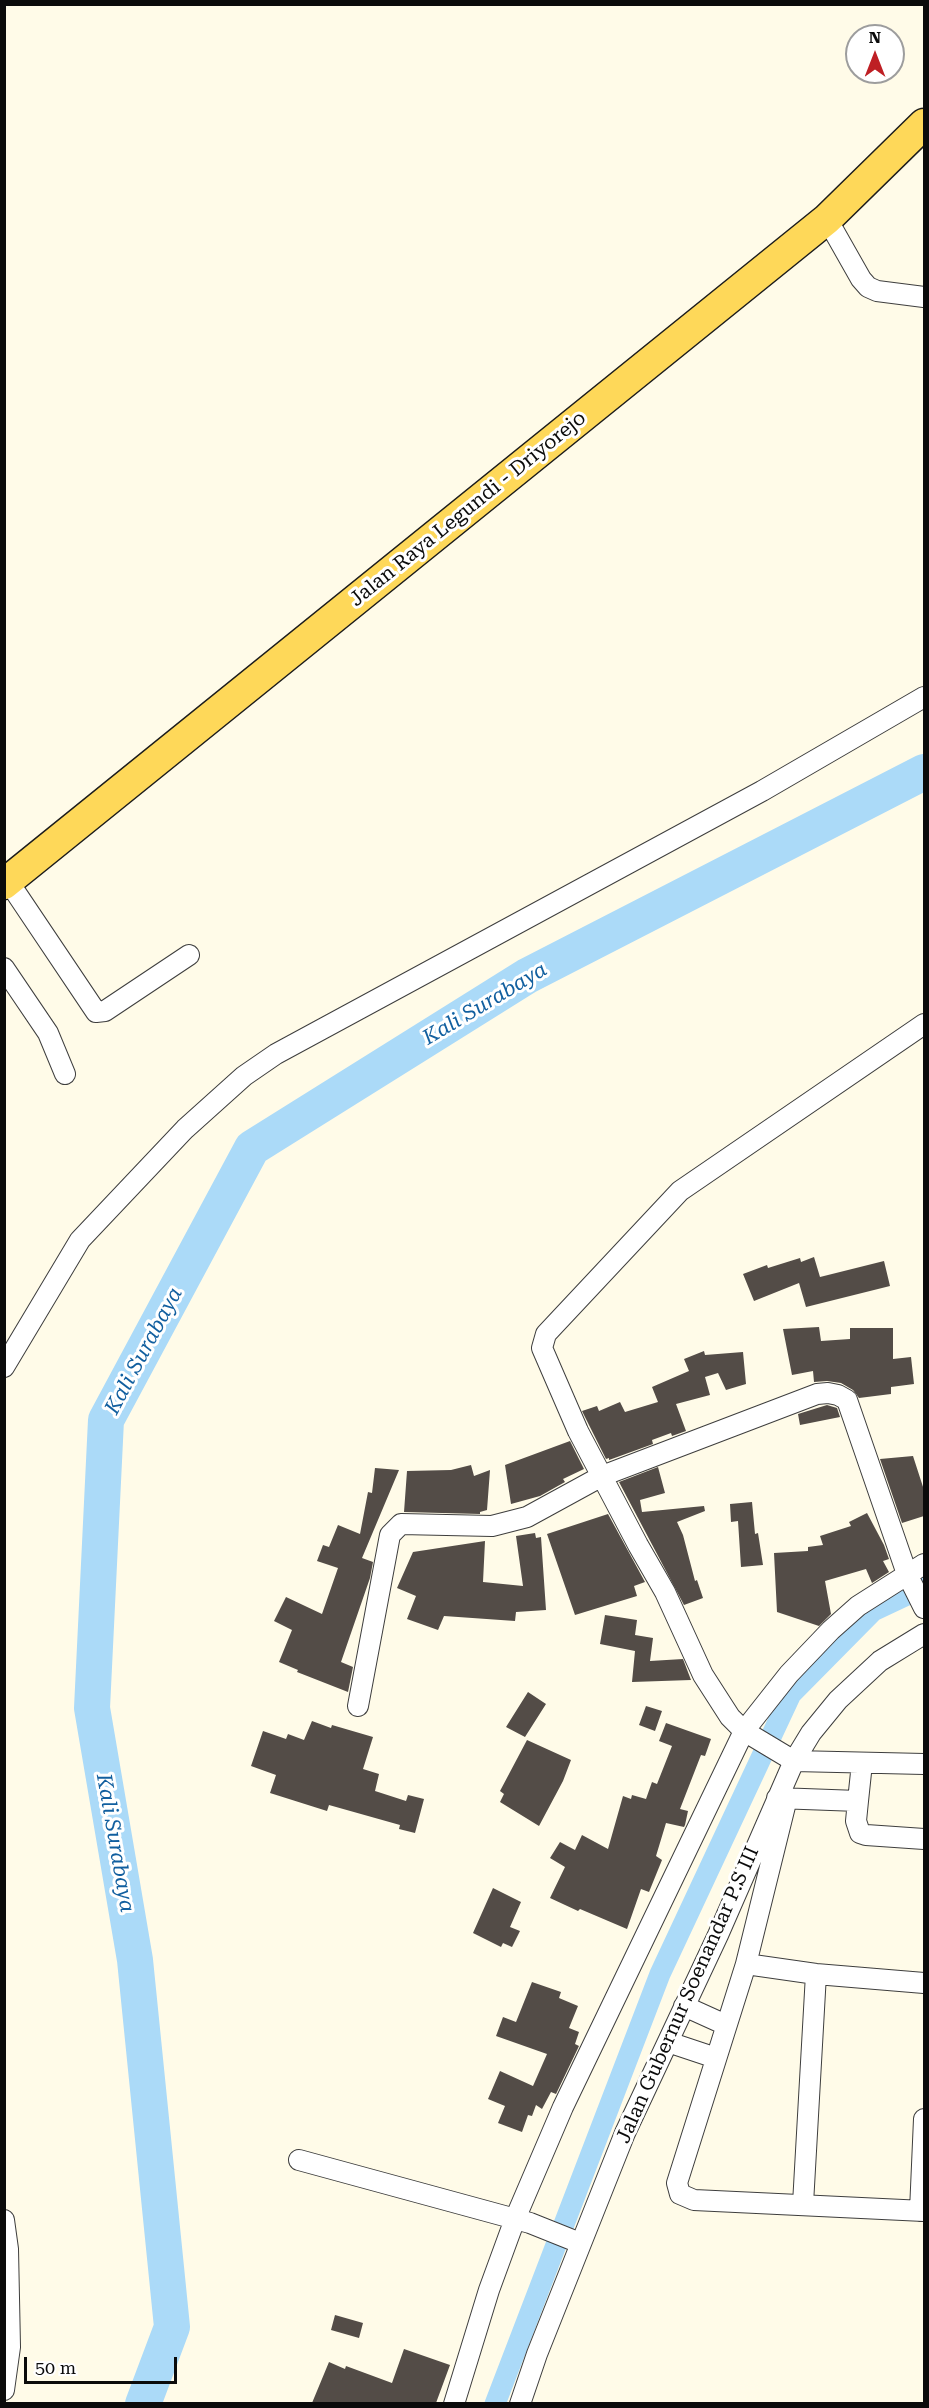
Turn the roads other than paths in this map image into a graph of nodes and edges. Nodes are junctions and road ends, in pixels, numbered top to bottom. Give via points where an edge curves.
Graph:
1 (924, 124) edge
2 (827, 219) junction
3 (924, 297) edge
4 (924, 697) edge
5 (6, 882) edge
6 (189, 955) dead end
7 (4, 968) edge
8 (924, 1024) edge
9 (65, 1074) dead end
10 (4, 1367) edge
11 (602, 1476) junction
12 (915, 1575) edge
13 (924, 1608) edge
14 (924, 1634) edge
15 (358, 1706) dead end
16 (748, 1733) junction
17 (788, 1758) junction
18 (862, 1763) junction
19 (924, 1764) edge
20 (782, 1798) junction
21 (858, 1801) junction
22 (924, 1839) edge
23 (746, 1964) junction
24 (816, 1974) junction
25 (924, 1983) edge
26 (684, 2006) junction
27 (726, 2025) junction
28 (668, 2042) junction
29 (716, 2058) junction
30 (924, 2119) edge
31 (299, 2160) dead end
32 (803, 2204) junction
33 (922, 2211) edge
34 (4, 2220) edge
35 (522, 2221) junction
36 (573, 2240) junction
37 (4, 2390) edge
38 (454, 2403) edge
39 (520, 2403) edge

1 - 2 main road, Jalan Raya Legundi - Driyorejo
2 - 3 street via 868,287
2 - 5 main road, Jalan Raya Legundi - Driyorejo
4 - 10 street via 762,790 276,1054 244,1076 185,1129 80,1240
5 - 6 street via 96,1012 105,1011
7 - 9 street via 48,1033
8 - 11 street via 680,1191 546,1334 542,1348 546,1362
11 - 12 street via 817,1394 838,1395 847,1400
11 - 15 street via 527,1517 509,1522 492,1526 409,1523 394,1529
11 - 16 street via 665,1592 703,1675 730,1717
12 - 13 street
12 - 16 street via 858,1606 831,1630 789,1674
14 - 17 street, Jalan Gubernur Soenandar P.S III via 880,1660 838,1700
16 - 17 street
16 - 35 street via 563,2107
17 - 18 street
17 - 20 street, Jalan Gubernur Soenandar P.S III
18 - 19 street
18 - 21 street
20 - 21 street
20 - 23 street
20 - 26 street, Jalan Gubernur Soenandar P.S III
21 - 22 street via 856,1821 860,1833
23 - 24 street
23 - 27 street
24 - 25 street
24 - 32 street
26 - 27 street
26 - 28 street, Jalan Gubernur Soenandar P.S III
27 - 29 street
28 - 29 street
28 - 36 street, Jalan Gubernur Soenandar P.S III
29 - 32 street via 677,2184 680,2194 694,2200
30 - 33 street
31 - 35 street
32 - 33 street
34 - 37 street via 10,2347
35 - 36 street
35 - 38 street via 489,2290
36 - 39 street, Jalan Gubernur Soenandar P.S III

